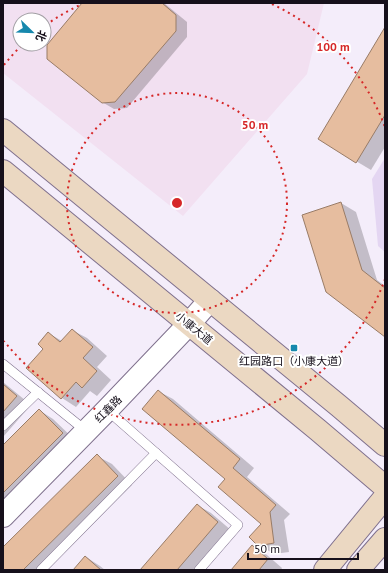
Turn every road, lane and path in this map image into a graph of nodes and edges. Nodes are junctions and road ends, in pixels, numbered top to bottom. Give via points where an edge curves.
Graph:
1 (3, 130) edge
2 (3, 171) edge
3 (210, 300) junction
4 (189, 324) junction
5 (3, 364) edge
6 (38, 392) junction
7 (108, 410) junction
8 (3, 426) edge
9 (86, 431) junction
10 (385, 445) edge
11 (156, 453) junction
12 (385, 487) edge
13 (385, 497) edge
14 (3, 516) edge
15 (385, 539) edge
16 (41, 570) edge
17 (199, 570) edge
18 (325, 570) edge
19 (358, 570) edge

1 - 3 main road
2 - 4 main road, 小康大道
3 - 4 street, 红鑫路
3 - 10 main road
4 - 7 street, 红鑫路
4 - 12 main road, 小康大道
5 - 6 lane
6 - 8 lane
6 - 9 lane
7 - 9 street, 红鑫路
7 - 11 lane
9 - 14 street, 红鑫路
11 - 16 lane
11 - 17 lane via 238,526
13 - 18 main road
15 - 19 main road

